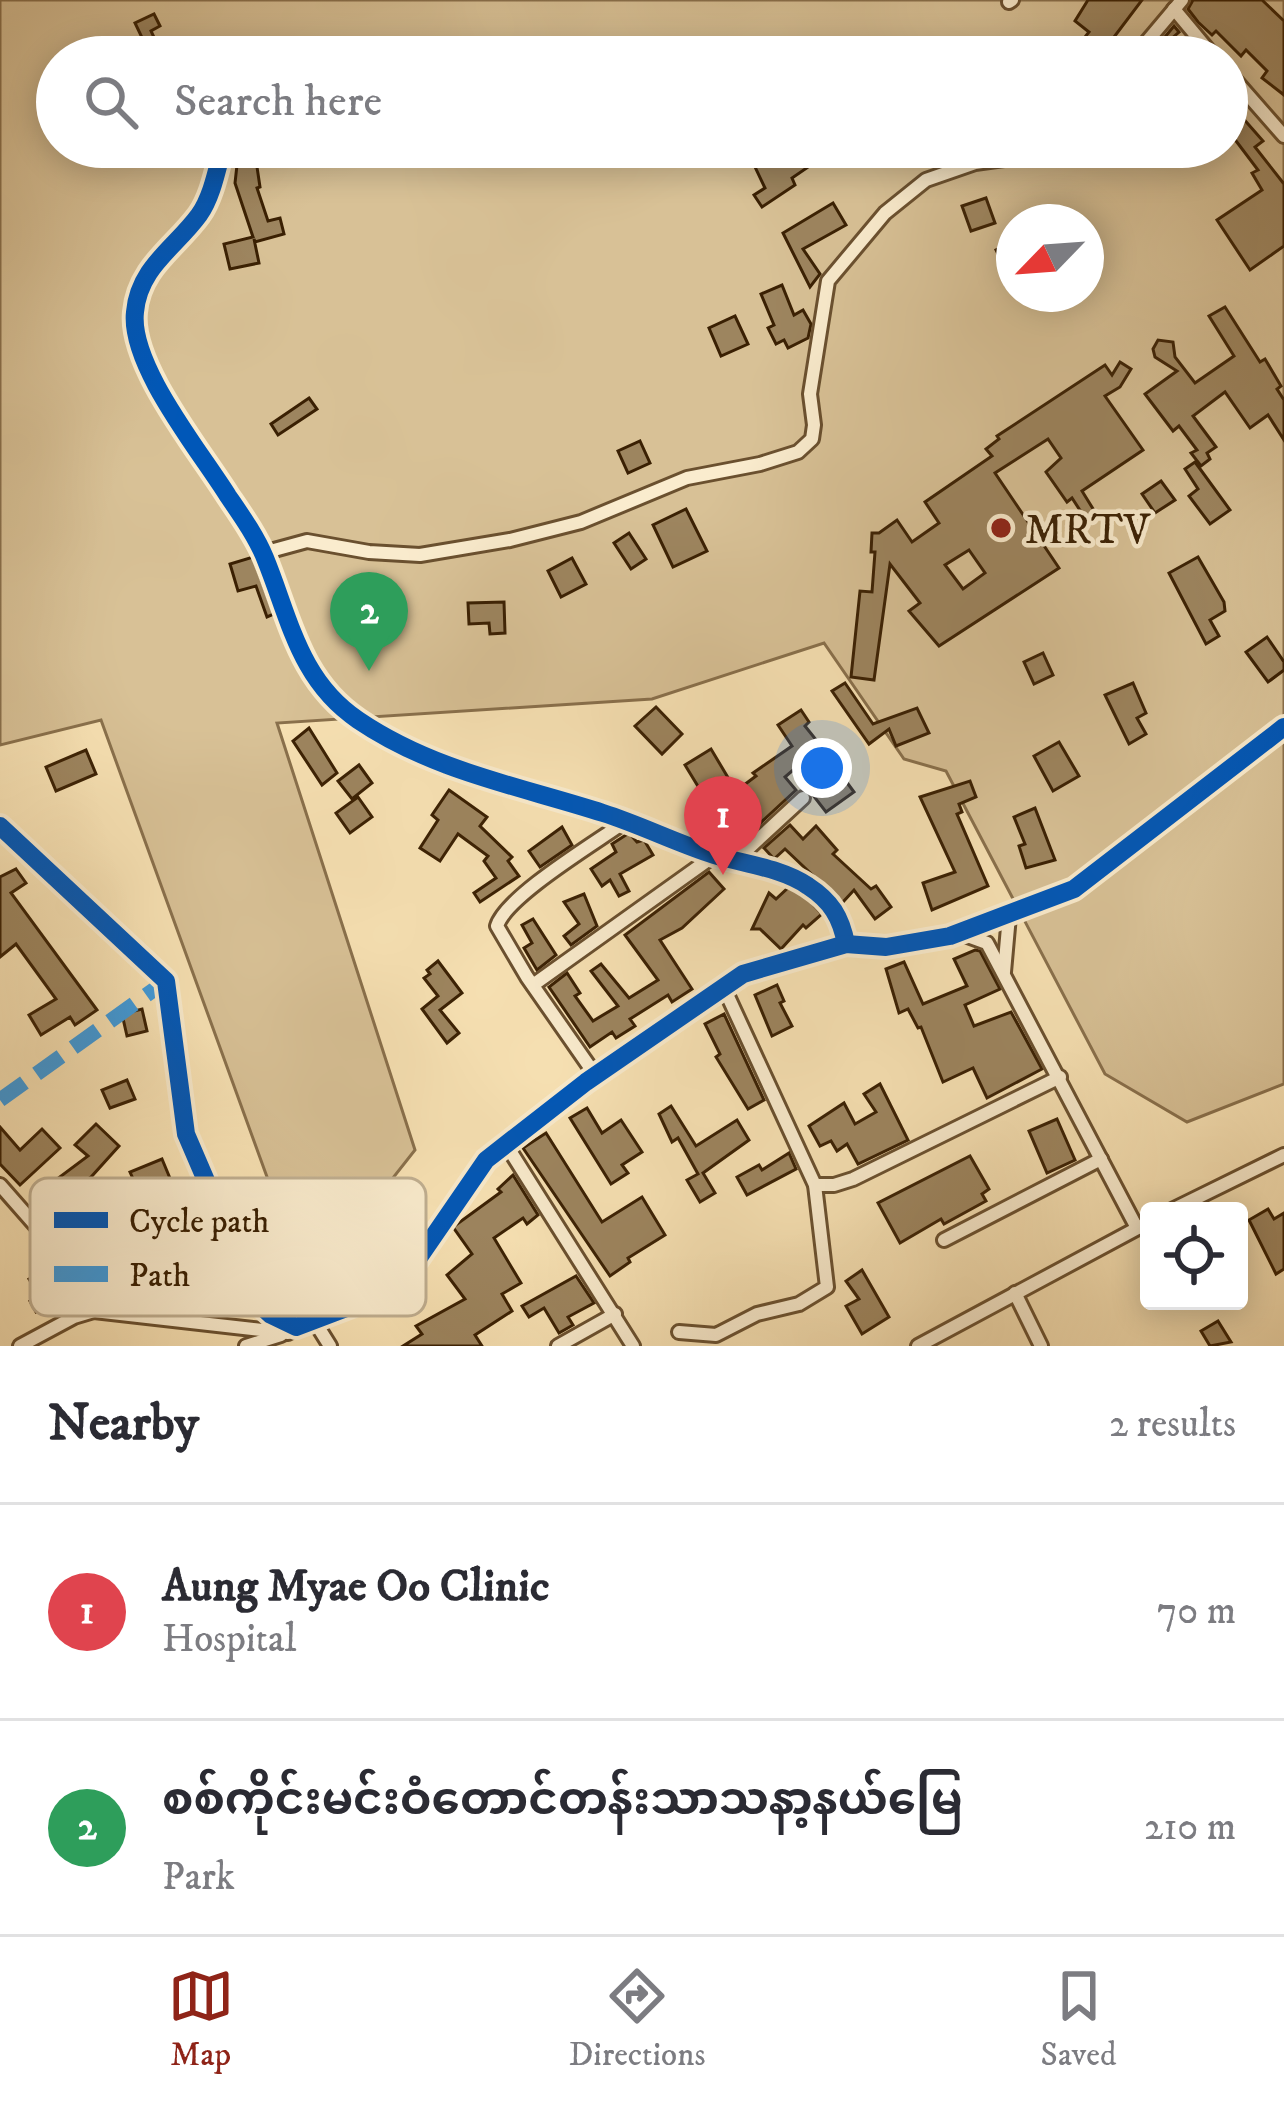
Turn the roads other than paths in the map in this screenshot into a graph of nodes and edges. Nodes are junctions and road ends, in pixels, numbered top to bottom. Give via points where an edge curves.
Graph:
1 (1178, 5) edge
2 (1152, 36) edge
3 (1199, 36) edge
4 (1248, 95) edge
5 (1284, 136) edge
6 (216, 168) edge
7 (961, 168) edge
8 (263, 553) junction
9 (1284, 727) edge
10 (803, 798) dead end
11 (626, 821) junction
12 (0, 826) edge
13 (715, 855) junction
14 (736, 860) junction
15 (1009, 916) junction
16 (950, 936) junction
17 (846, 944) junction
18 (1004, 979) junction
19 (533, 986) junction
20 (725, 990) junction
21 (596, 1076) junction
22 (1060, 1078) junction
23 (507, 1146) junction
24 (1284, 1155) edge
25 (1101, 1159) junction
26 (205, 1178) edge
27 (0, 1185) edge
28 (815, 1185) junction
29 (1188, 1202) edge
30 (30, 1219) edge
31 (1140, 1220) edge
32 (1140, 1227) edge
33 (944, 1240) dead end
34 (426, 1247) edge
35 (1016, 1294) junction
36 (615, 1313) junction
37 (77, 1316) edge
38 (146, 1316) edge
39 (273, 1316) edge
40 (328, 1316) edge
41 (315, 1322) junction
42 (292, 1330) junction
43 (679, 1332) dead end
44 (1036, 1335) edge
45 (20, 1346) edge
46 (246, 1346) edge
47 (330, 1346) edge
48 (558, 1346) edge
49 (633, 1346) edge
50 (918, 1346) edge

1 - 2 street
1 - 3 street
4 - 5 street
6 - 8 street via 201,213 140,286 136,334 166,399
7 - 8 street via 926,180 885,212 828,281 810,394 812,440 798,452 687,478 581,522 472,547 419,554 295,541
8 - 11 street via 297,651 354,718 439,764
9 - 15 street via 1083,885
10 - 14 street
11 - 13 street
11 - 19 street via 500,915 497,926
12 - 26 street via 166,981 186,1134
13 - 14 street
13 - 19 street
14 - 17 street via 803,882 829,901
15 - 16 street
15 - 18 street
16 - 17 street via 886,947
16 - 18 street via 987,943
17 - 20 street via 749,971
18 - 22 street
19 - 21 street
20 - 21 street
20 - 28 street
21 - 23 street
22 - 25 street
22 - 28 street via 853,1179
23 - 34 street via 487,1160
23 - 36 street
24 - 29 street
25 - 31 street
25 - 33 street
27 - 30 street
28 - 43 street via 827,1287 716,1335
32 - 35 street
35 - 44 street
35 - 50 street
36 - 48 street
36 - 49 street
37 - 45 street
38 - 42 street
39 - 42 street
40 - 41 street
41 - 42 street
41 - 47 street
42 - 46 street

